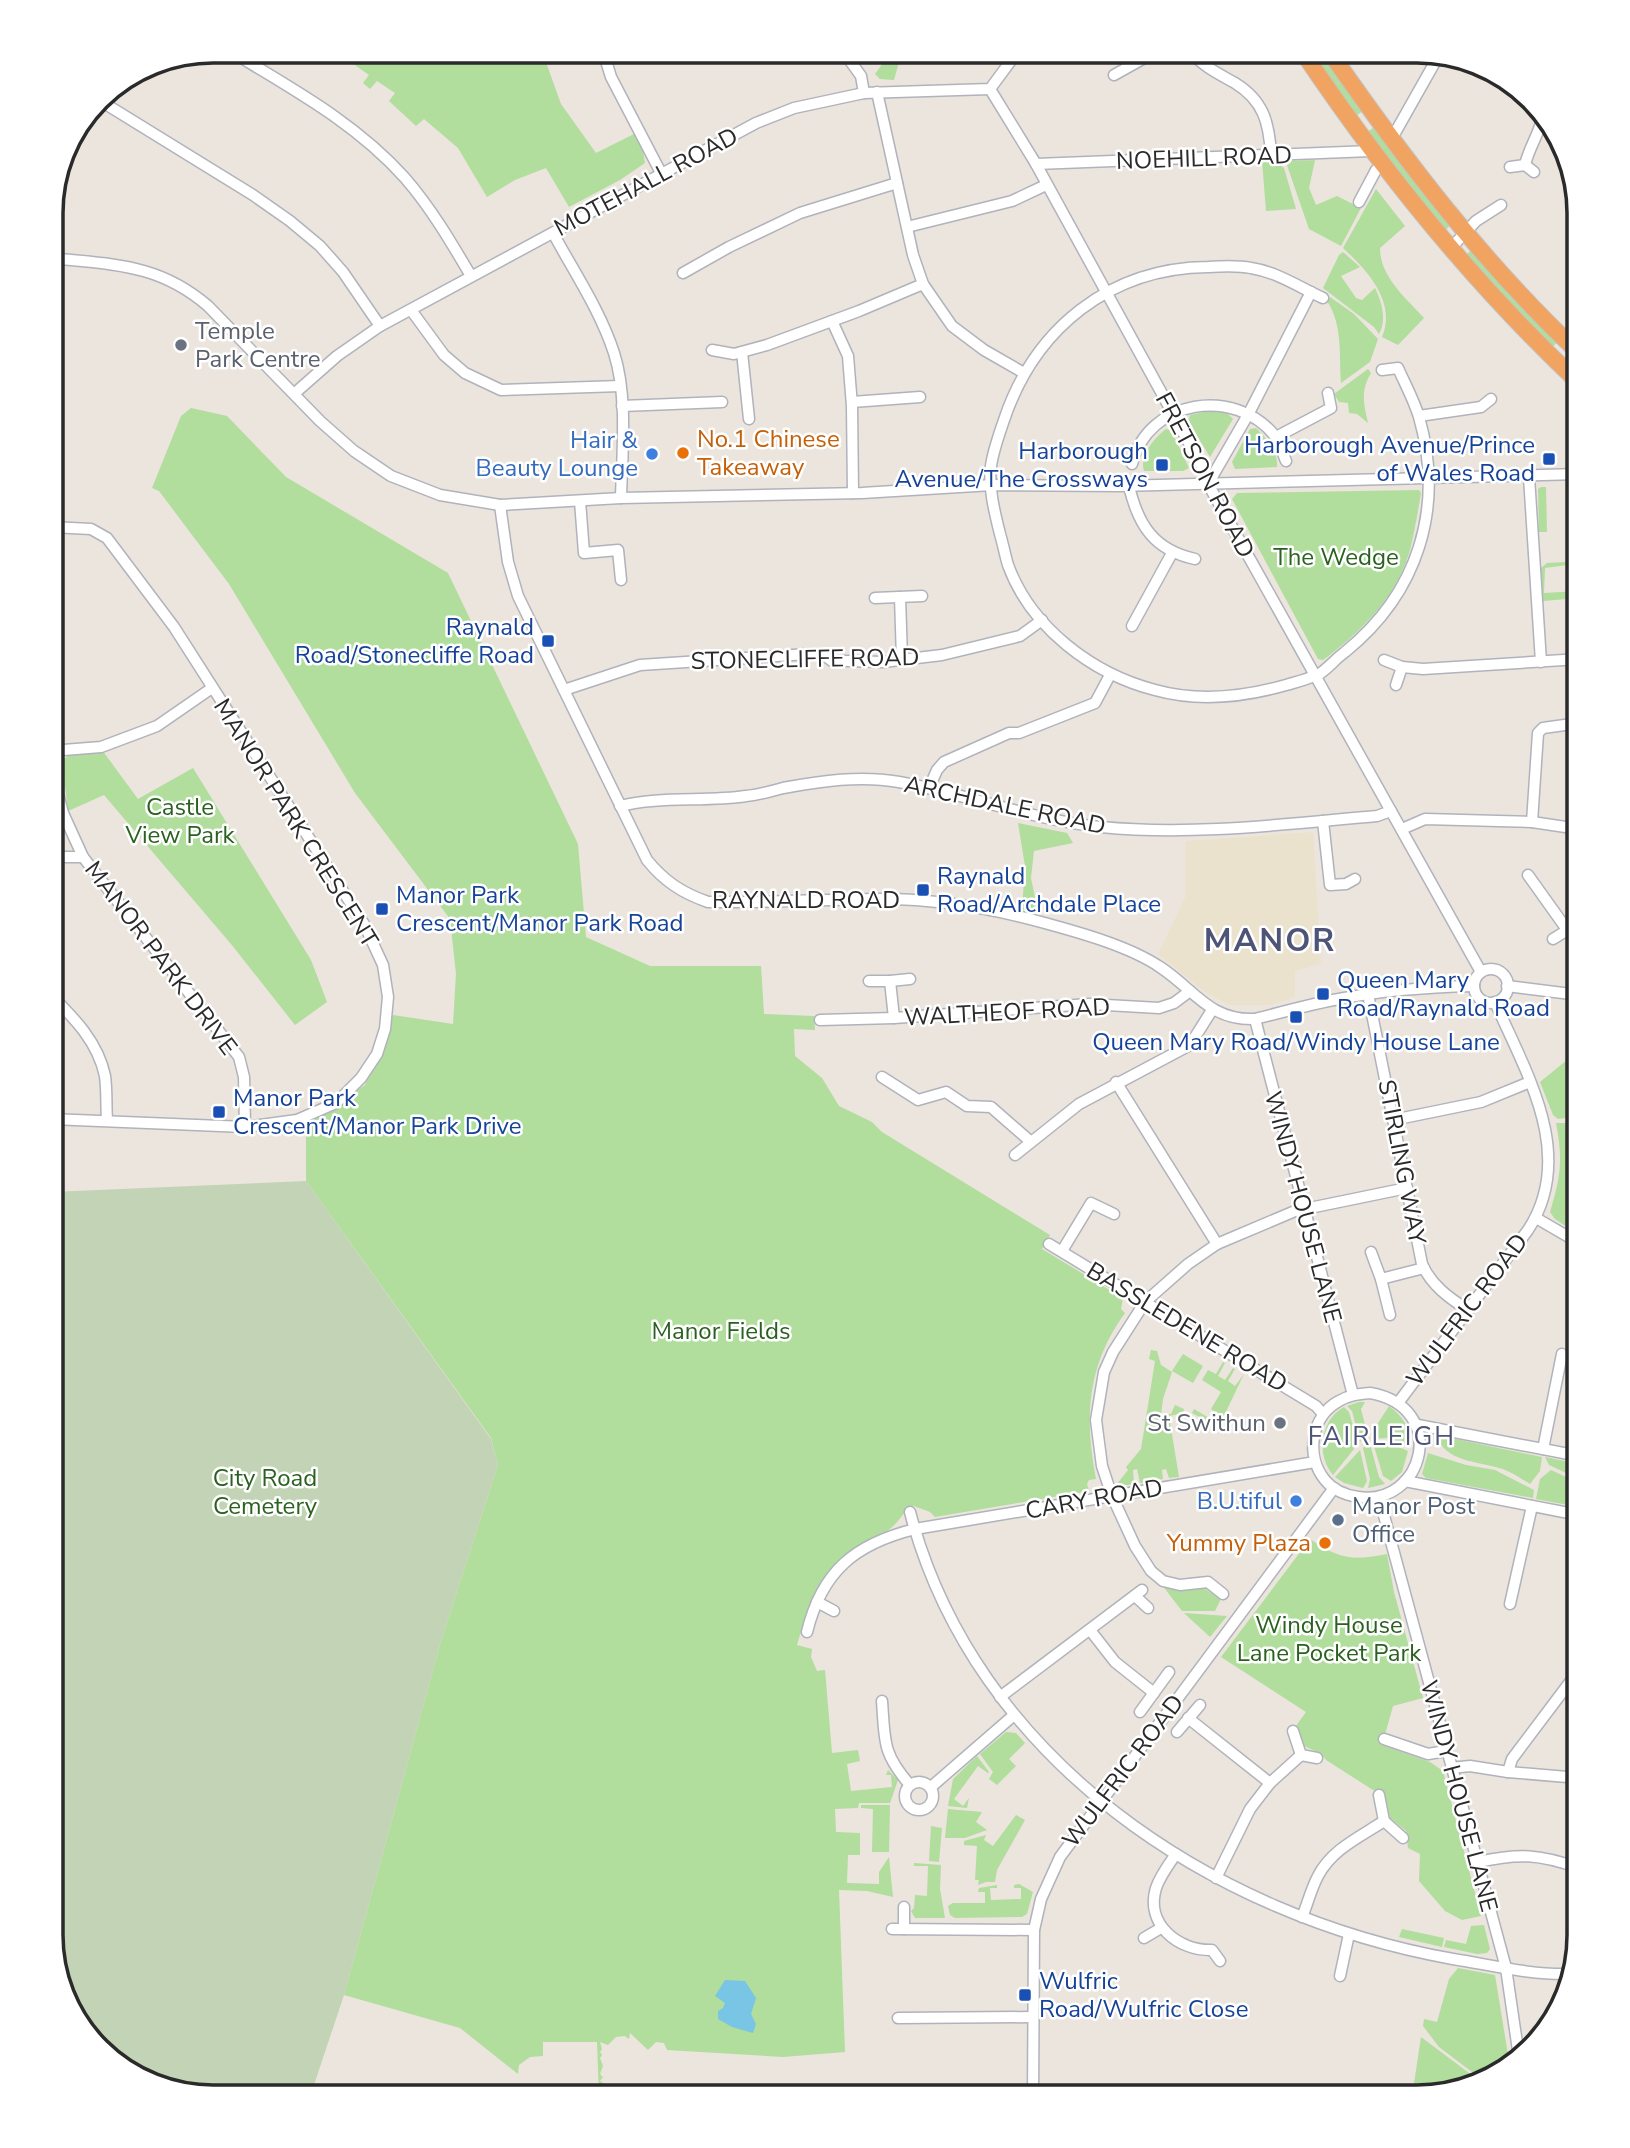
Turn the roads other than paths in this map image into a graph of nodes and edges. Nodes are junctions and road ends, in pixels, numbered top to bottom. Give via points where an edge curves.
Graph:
1 (249, 63) edge
2 (607, 63) edge
3 (852, 63) edge
4 (1009, 63) edge
5 (1136, 63) edge
6 (1204, 63) edge
7 (1310, 63) edge
8 (1337, 63) edge
9 (1434, 64) edge
10 (1114, 75) dead end
11 (990, 89) junction
12 (877, 92) junction
13 (864, 93) junction
14 (108, 106) edge
15 (1541, 128) edge
16 (1391, 140) junction
17 (1371, 151) junction
18 (1271, 154) junction
19 (1036, 164) junction
20 (1382, 165) junction
21 (1510, 167) dead end
22 (661, 173) junction
23 (897, 183) junction
24 (1046, 185) junction
25 (1359, 202) dead end
26 (1501, 205) dead end
27 (907, 227) junction
28 (553, 233) junction
29 (1465, 233) junction
30 (1450, 249) junction
31 (63, 259) edge
32 (683, 273) dead end
33 (471, 276) junction
34 (923, 284) junction
35 (1106, 292) junction
36 (1311, 292) junction
37 (1323, 298) dead end
38 (411, 310) junction
39 (832, 321) junction
40 (380, 326) junction
41 (1567, 339) edge
42 (712, 351) dead end
43 (742, 352) junction
44 (1567, 359) edge
45 (1560, 365) junction
46 (1382, 370) dead end
47 (1567, 372) edge
48 (1024, 373) junction
49 (620, 386) junction
50 (295, 393) junction
51 (1328, 393) dead end
52 (920, 397) dead end
53 (1491, 399) dead end
54 (852, 401) junction
55 (722, 402) dead end
56 (622, 406) junction
57 (1172, 413) junction
58 (1249, 413) junction
59 (1419, 416) junction
60 (749, 419) dead end
61 (1276, 437) junction
62 (1286, 461) dead end
63 (1132, 464) dead end
64 (1567, 475) edge
65 (1429, 477) junction
66 (1529, 477) junction
67 (1208, 484) junction
68 (992, 485) junction
69 (1129, 486) junction
70 (853, 493) junction
71 (621, 498) junction
72 (580, 501) junction
73 (500, 505) junction
74 (63, 528) edge
75 (1172, 553) junction
76 (1195, 559) dead end
77 (621, 580) dead end
78 (922, 596) dead end
79 (900, 597) junction
80 (875, 598) dead end
81 (1042, 620) junction
82 (1132, 626) dead end
83 (902, 659) junction
84 (1384, 660) dead end
85 (1567, 660) edge
86 (1541, 662) junction
87 (1402, 667) junction
88 (1110, 675) junction
89 (1316, 675) junction
90 (1396, 685) dead end
91 (212, 688) junction
92 (564, 690) junction
93 (1567, 725) edge
94 (63, 750) edge
95 (929, 788) junction
96 (620, 806) junction
97 (1391, 811) junction
98 (63, 813) edge
99 (1323, 821) junction
100 (1532, 822) junction
101 (1567, 827) edge
102 (1402, 830) junction
103 (63, 857) edge
104 (83, 857) junction
105 (1528, 875) dead end
106 (1355, 879) dead end
107 (1567, 929) edge
108 (1567, 931) edge
109 (1553, 939) dead end
110 (1480, 972) junction
111 (910, 979) dead end
112 (869, 981) dead end
113 (890, 981) junction
114 (1474, 986) junction
115 (1507, 986) junction
116 (1190, 991) junction
117 (1368, 994) junction
118 (1567, 994) edge
119 (1494, 1002) junction
120 (63, 1007) edge
121 (1212, 1010) junction
122 (894, 1018) junction
123 (1255, 1019) junction
124 (820, 1020) dead end
125 (882, 1077) dead end
126 (1116, 1082) junction
127 (1530, 1082) junction
128 (63, 1119) edge
129 (107, 1120) junction
130 (1393, 1120) junction
131 (245, 1127) junction
132 (1030, 1141) junction
133 (1016, 1155) dead end
134 (1407, 1188) junction
135 (1304, 1209) junction
136 (1114, 1214) dead end
137 (1536, 1217) junction
138 (1567, 1236) edge
139 (1049, 1244) dead end
140 (1217, 1244) junction
141 (1062, 1251) junction
142 (1371, 1252) dead end
143 (1424, 1268) junction
144 (1381, 1279) junction
145 (1145, 1302) junction
146 (1468, 1310) junction
147 (1390, 1315) dead end
148 (1562, 1354) dead end
149 (1353, 1395) junction
150 (1398, 1403) junction
151 (1324, 1414) junction
152 (1418, 1425) junction
153 (1543, 1449) junction
154 (1567, 1454) edge
155 (1315, 1462) junction
156 (1405, 1481) junction
157 (1334, 1488) junction
158 (1112, 1496) junction
159 (1379, 1497) junction
160 (1532, 1506) junction
161 (910, 1512) dead end
162 (1567, 1513) edge
163 (915, 1529) junction
164 (1223, 1594) dead end
165 (817, 1602) junction
166 (1510, 1604) dead end
167 (1148, 1608) dead end
168 (834, 1611) dead end
169 (1090, 1630) junction
170 (807, 1632) dead end
171 (1169, 1672) dead end
172 (1567, 1686) edge
173 (1154, 1693) junction
174 (1000, 1697) junction
175 (882, 1701) dead end
176 (1200, 1705) dead end
177 (1140, 1712) dead end
178 (1014, 1715) junction
179 (1188, 1718) junction
180 (1293, 1731) dead end
181 (1177, 1732) dead end
182 (1384, 1739) dead end
183 (1446, 1751) junction
184 (1301, 1755) junction
185 (1317, 1758) dead end
186 (1451, 1768) junction
187 (1508, 1772) junction
188 (1567, 1777) edge
189 (1270, 1783) junction
190 (910, 1785) junction
191 (931, 1787) junction
192 (1379, 1795) dead end
193 (1100, 1801) junction
194 (1384, 1821) junction
195 (1403, 1838) dead end
196 (1176, 1854) junction
197 (1478, 1862) junction
198 (1567, 1864) edge
199 (1216, 1878) junction
200 (904, 1907) dead end
201 (1302, 1917) junction
202 (1161, 1928) junction
203 (892, 1929) dead end
204 (904, 1929) junction
205 (1034, 1930) junction
206 (1349, 1934) junction
207 (1144, 1938) dead end
208 (1220, 1961) dead end
209 (1506, 1968) junction
210 (1561, 1974) edge
211 (1340, 1976) dead end
212 (1033, 2017) junction
213 (898, 2018) dead end
214 (1517, 2047) edge
215 (1033, 2085) edge

1 - 33 street via 319,106 376,149 426,203
2 - 22 street
3 - 13 street via 861,76
4 - 11 street
5 - 10 street
6 - 18 street via 1260,106 1269,127
7 - 17 highway
8 - 16 highway
9 - 16 street
11 - 12 street, MOTEHALL ROAD
11 - 19 street, FRETSON ROAD
12 - 13 street, MOTEHALL ROAD
12 - 23 street
13 - 22 street, MOTEHALL ROAD via 794,108
14 - 40 street via 290,221 343,272
15 - 21 street via 1533,141 1529,169
16 - 29 highway
17 - 18 street, NOEHILL ROAD
17 - 20 highway
18 - 19 street, NOEHILL ROAD
19 - 24 street, FRETSON ROAD
20 - 25 street
20 - 30 highway
22 - 28 street, MOTEHALL ROAD
23 - 27 street
23 - 32 street via 800,213
24 - 27 street via 1012,201
24 - 35 street, FRETSON ROAD
26 - 29 street
27 - 34 street
28 - 33 street, MOTEHALL ROAD
28 - 49 street via 607,334
29 - 30 street
29 - 41 highway
30 - 45 highway
31 - 50 street via 132,267 174,281 208,306
33 - 38 street, MOTEHALL ROAD
34 - 39 street
34 - 48 street via 952,326
35 - 36 street via 1153,272 1187,267 1250,267
35 - 48 street via 1049,338
35 - 57 street, FRETSON ROAD
36 - 37 street
36 - 58 street
38 - 40 street, MOTEHALL ROAD
38 - 49 street via 444,355 465,373 501,390
39 - 43 street
39 - 54 street via 848,356
40 - 50 street, MOTEHALL ROAD
42 - 43 street
43 - 60 street
44 - 45 highway
45 - 47 highway
46 - 59 street via 1399,364
48 - 68 street via 996,445
49 - 56 street
50 - 73 street via 354,452 391,476 440,495
51 - 61 street via 1331,408
52 - 54 street
53 - 59 street via 1481,407
54 - 70 street
55 - 56 street
56 - 71 street
57 - 58 street via 1205,404
57 - 63 street via 1147,432
57 - 67 street, FRETSON ROAD
58 - 61 street
58 - 67 street
59 - 65 street
61 - 62 street
64 - 66 street
65 - 66 street
65 - 67 street
65 - 89 street via 1417,556 1400,591 1370,629
66 - 86 street
67 - 69 street
67 - 89 street, FRETSON ROAD
68 - 69 street
68 - 70 street
68 - 81 street via 1009,566
69 - 75 street via 1144,527
70 - 71 street
71 - 72 street
72 - 73 street
72 - 77 street via 584,553 618,550
73 - 92 street, RAYNALD ROAD via 518,596
74 - 91 street, MANOR PARK CRESCENT via 91,529 107,538 174,627
75 - 76 street
75 - 82 street
78 - 79 street
79 - 80 street
79 - 83 street
81 - 83 street, STONECLIFFE ROAD via 1020,636 942,655
81 - 88 street via 1068,647
83 - 92 street, STONECLIFFE ROAD via 832,661 822,654 808,654 639,666
84 - 87 street
85 - 86 street
86 - 87 street
87 - 90 street
88 - 89 street via 1167,694 1215,697 1264,691
88 - 95 street via 1094,703 944,762
89 - 97 street, FRETSON ROAD
91 - 94 street via 157,726 101,747
91 - 131 street, MANOR PARK CRESCENT via 364,924 383,965 388,997 377,1054 336,1103 307,1117
92 - 96 street, RAYNALD ROAD
93 - 100 street via 1538,733
95 - 96 street, ARCHDALE ROAD via 850,778 748,796
95 - 99 street, ARCHDALE ROAD via 1025,814 1100,827 1150,830
96 - 116 street, RAYNALD ROAD via 658,873 671,885 708,902 885,899 995,910 1086,935 1142,957
97 - 99 street, ARCHDALE ROAD via 1377,817
97 - 102 street, FRETSON ROAD
98 - 104 street, MANOR PARK DRIVE
99 - 106 street via 1330,886
100 - 101 street
100 - 102 street via 1425,819
102 - 110 street, FRETSON ROAD
103 - 104 street
104 - 131 street, MANOR PARK DRIVE via 239,1057
105 - 107 street
108 - 109 street
110 - 114 street
110 - 115 street via 1497,970
111 - 113 street
112 - 113 street
113 - 122 street
114 - 117 street
114 - 119 street via 1480,999
115 - 118 street
115 - 119 street via 1502,998
116 - 121 street, RAYNALD ROAD
116 - 122 street, WALTHEOF ROAD via 1159,1008 1089,1004
117 - 123 street
117 - 130 street, STIRLING WAY
119 - 127 street
120 - 129 street via 81,1025 95,1050 104,1076
121 - 123 street, RAYNALD ROAD via 1232,1018
121 - 126 street via 1190,1045
122 - 124 street, WALTHEOF ROAD
123 - 135 street, WINDY HOUSE LANE
125 - 132 street via 918,1100 946,1092 967,1106 991,1107
126 - 132 street
126 - 140 street
127 - 130 street via 1481,1102
127 - 137 street via 1548,1137 1546,1193
128 - 129 street, MANOR PARK CRESCENT
129 - 131 street, MANOR PARK CRESCENT
130 - 134 street, STIRLING WAY
132 - 133 street
134 - 135 street
134 - 143 street, STIRLING WAY
135 - 140 street
135 - 149 street, WINDY HOUSE LANE
136 - 141 street via 1091,1203
137 - 138 street
137 - 146 street, WULFRIC ROAD
139 - 141 street, BASSLEDENE ROAD
140 - 145 street
141 - 145 street, BASSLEDENE ROAD
142 - 144 street
143 - 144 street
143 - 146 street, STIRLING WAY via 1443,1293
144 - 147 street
145 - 151 street, BASSLEDENE ROAD
145 - 158 street via 1113,1352 1098,1398 1097,1444
146 - 150 street, WULFRIC ROAD
148 - 153 street
149 - 150 street via 1381,1395
149 - 151 street
150 - 152 street
151 - 155 street via 1313,1445
152 - 153 street
152 - 156 street via 1421,1440 1415,1467
153 - 154 street
155 - 157 street
155 - 158 street, CARY ROAD
156 - 159 street
156 - 160 street
157 - 159 street via 1359,1497
157 - 193 street, WULFRIC ROAD
158 - 163 street, CARY ROAD
158 - 164 street via 1151,1571 1163,1581 1180,1585 1208,1582
159 - 183 street, WINDY HOUSE LANE
160 - 162 street
160 - 166 street
161 - 163 street
163 - 165 street, CARY ROAD via 884,1538 846,1561 832,1574
163 - 174 street via 947,1611
165 - 168 street
165 - 170 street, CARY ROAD
167 - 169 street via 1138,1593
169 - 173 street via 1115,1662
169 - 174 street
171 - 173 street
172 - 187 street via 1512,1759
173 - 177 street
174 - 178 street
175 - 190 street via 886,1752
176 - 179 street
178 - 191 street
178 - 193 street via 1061,1767
179 - 181 street
179 - 189 street
180 - 184 street
182 - 183 street via 1428,1754
183 - 186 street, WINDY HOUSE LANE
184 - 185 street
184 - 189 street
186 - 187 street
186 - 197 street, WINDY HOUSE LANE
187 - 188 street
189 - 199 street via 1250,1809
190 - 191 street via 921,1782
190 - 191 street via 905,1801 918,1811 933,1803
192 - 194 street
193 - 196 street
193 - 205 street, WULFRIC ROAD via 1059,1857
194 - 195 street
194 - 201 street via 1328,1861
196 - 199 street
196 - 202 street via 1154,1900
197 - 198 street via 1535,1855
197 - 209 street, WINDY HOUSE LANE
199 - 201 street
200 - 204 street
201 - 206 street
202 - 207 street
202 - 208 street via 1185,1946 1212,1950
203 - 204 street
204 - 205 street
205 - 212 street, WULFRIC ROAD
206 - 209 street
206 - 211 street
209 - 210 street
209 - 214 street, WINDY HOUSE LANE
212 - 213 street
212 - 215 street, WULFRIC ROAD

